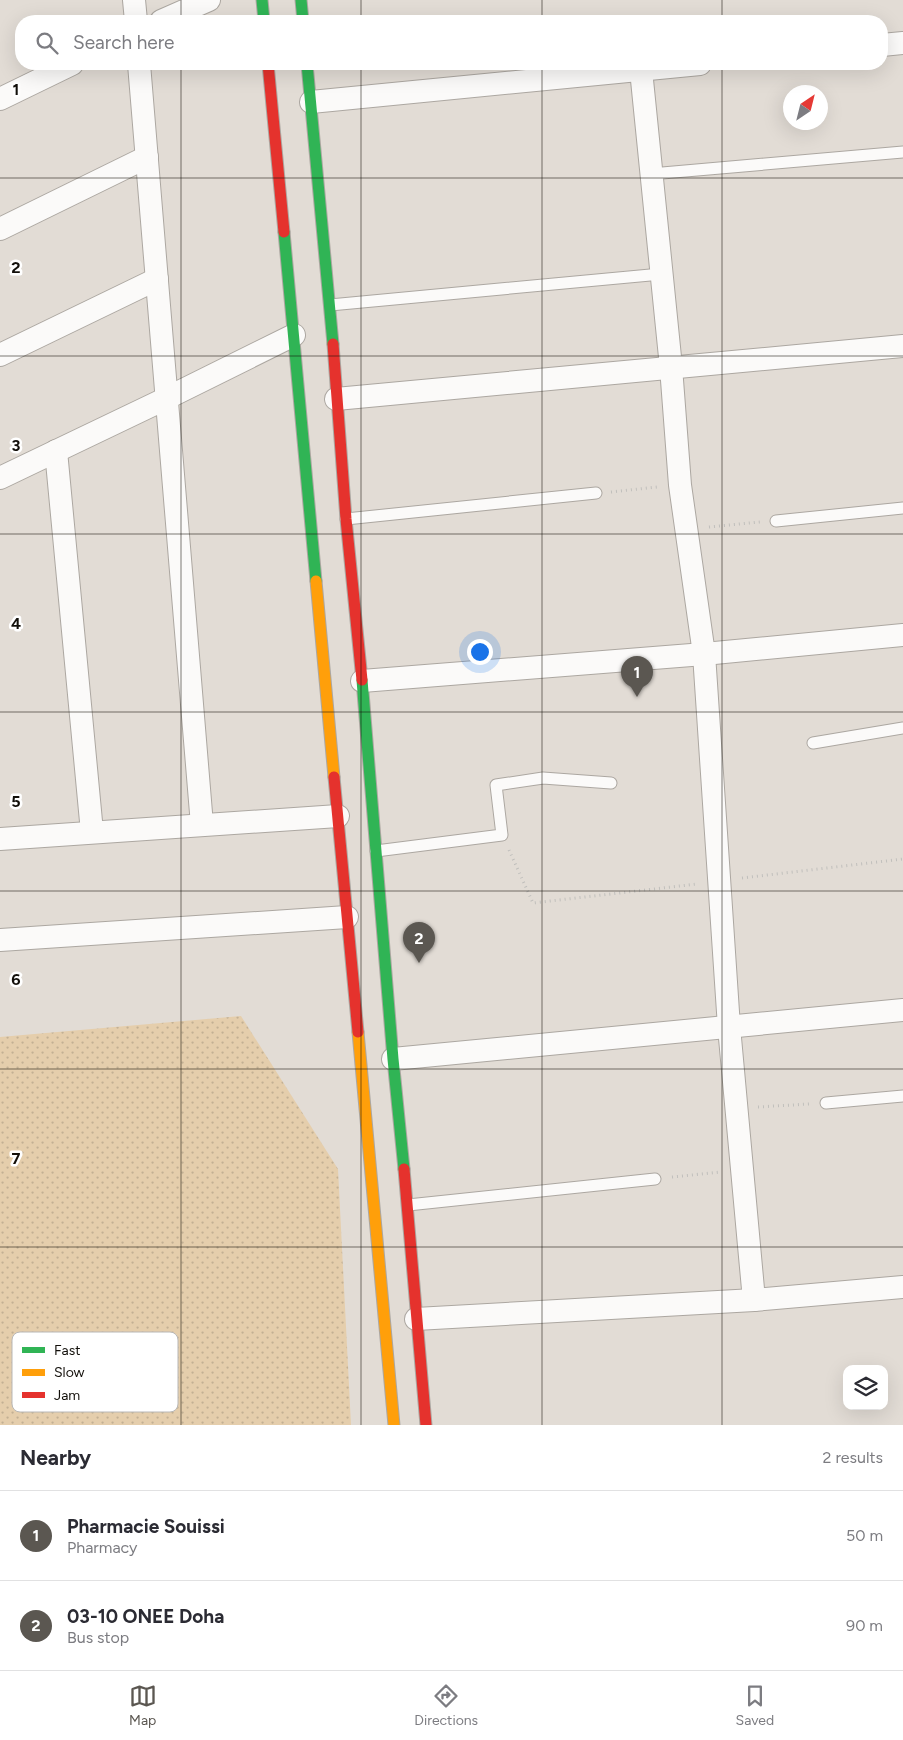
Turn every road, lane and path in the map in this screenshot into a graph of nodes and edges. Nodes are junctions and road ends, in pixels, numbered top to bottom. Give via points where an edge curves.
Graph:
1 (134, 0) edge
2 (209, 0) edge
3 (262, 0) edge
4 (301, 0) edge
5 (135, 15) edge
6 (175, 15) edge
7 (263, 15) edge
8 (302, 15) edge
9 (903, 43) edge
10 (888, 44) edge
11 (60, 70) edge
12 (140, 70) edge
13 (269, 70) edge
14 (308, 70) edge
15 (641, 70) joint
16 (0, 99) edge
17 (311, 102) junction
18 (903, 152) edge
19 (147, 157) junction
20 (651, 174) junction
21 (0, 229) edge
22 (661, 274) junction
23 (157, 280) junction
24 (330, 305) junction
25 (294, 335) junction
26 (903, 346) edge
27 (0, 355) edge
28 (671, 367) junction
29 (167, 398) junction
30 (336, 399) junction
31 (56, 451) junction
32 (0, 478) edge
33 (680, 485) junction
34 (596, 493) joint
35 (903, 508) edge
36 (346, 519) junction
37 (776, 521) joint
38 (686, 529) junction
39 (903, 634) edge
40 (704, 654) junction
41 (362, 682) junction
42 (903, 728) edge
43 (813, 743) dead end
44 (611, 782) dead end
45 (338, 816) junction
46 (202, 825) junction
47 (92, 832) junction
48 (502, 836) junction
49 (0, 839) edge
50 (376, 851) junction
51 (903, 859) edge
52 (719, 881) junction
53 (347, 917) junction
54 (0, 940) edge
55 (903, 1010) edge
56 (729, 1027) junction
57 (393, 1059) junction
58 (903, 1096) edge
59 (826, 1103) joint
60 (737, 1108) junction
61 (741, 1169) junction
62 (655, 1179) joint
63 (408, 1205) junction
64 (903, 1287) edge
65 (754, 1300) junction
66 (416, 1319) junction
67 (394, 1425) edge
68 (426, 1425) edge

1 - 5 street
2 - 6 street
3 - 7 street
4 - 8 street
9 - 10 street
11 - 16 street
12 - 19 street
13 - 25 street
14 - 17 street
15 - 17 street
15 - 20 street
17 - 24 street
18 - 20 lane
19 - 21 street
19 - 23 street
20 - 22 street
22 - 24 lane
22 - 28 street
23 - 27 street
23 - 29 street
24 - 30 street
25 - 29 street
25 - 45 street
26 - 28 street
28 - 30 street
28 - 33 street
29 - 31 street
29 - 46 street
30 - 36 street
31 - 32 street
31 - 47 street
33 - 34 path
33 - 38 street
34 - 36 lane
35 - 37 lane
36 - 41 street
37 - 38 path
38 - 40 street
39 - 40 street
40 - 41 street
40 - 52 street
41 - 50 street
42 - 43 lane
44 - 48 lane via 543,778 496,785
45 - 46 street
45 - 53 street
46 - 47 street
47 - 49 street
48 - 50 lane
48 - 52 path via 532,903
50 - 57 street
51 - 52 path
52 - 56 street
53 - 54 street
53 - 67 street
55 - 56 street
56 - 57 street
56 - 60 street
57 - 63 street
58 - 59 lane
59 - 60 path
60 - 61 street
61 - 62 path
61 - 65 street
62 - 63 lane
63 - 66 street
64 - 65 street
65 - 66 street
66 - 68 street

